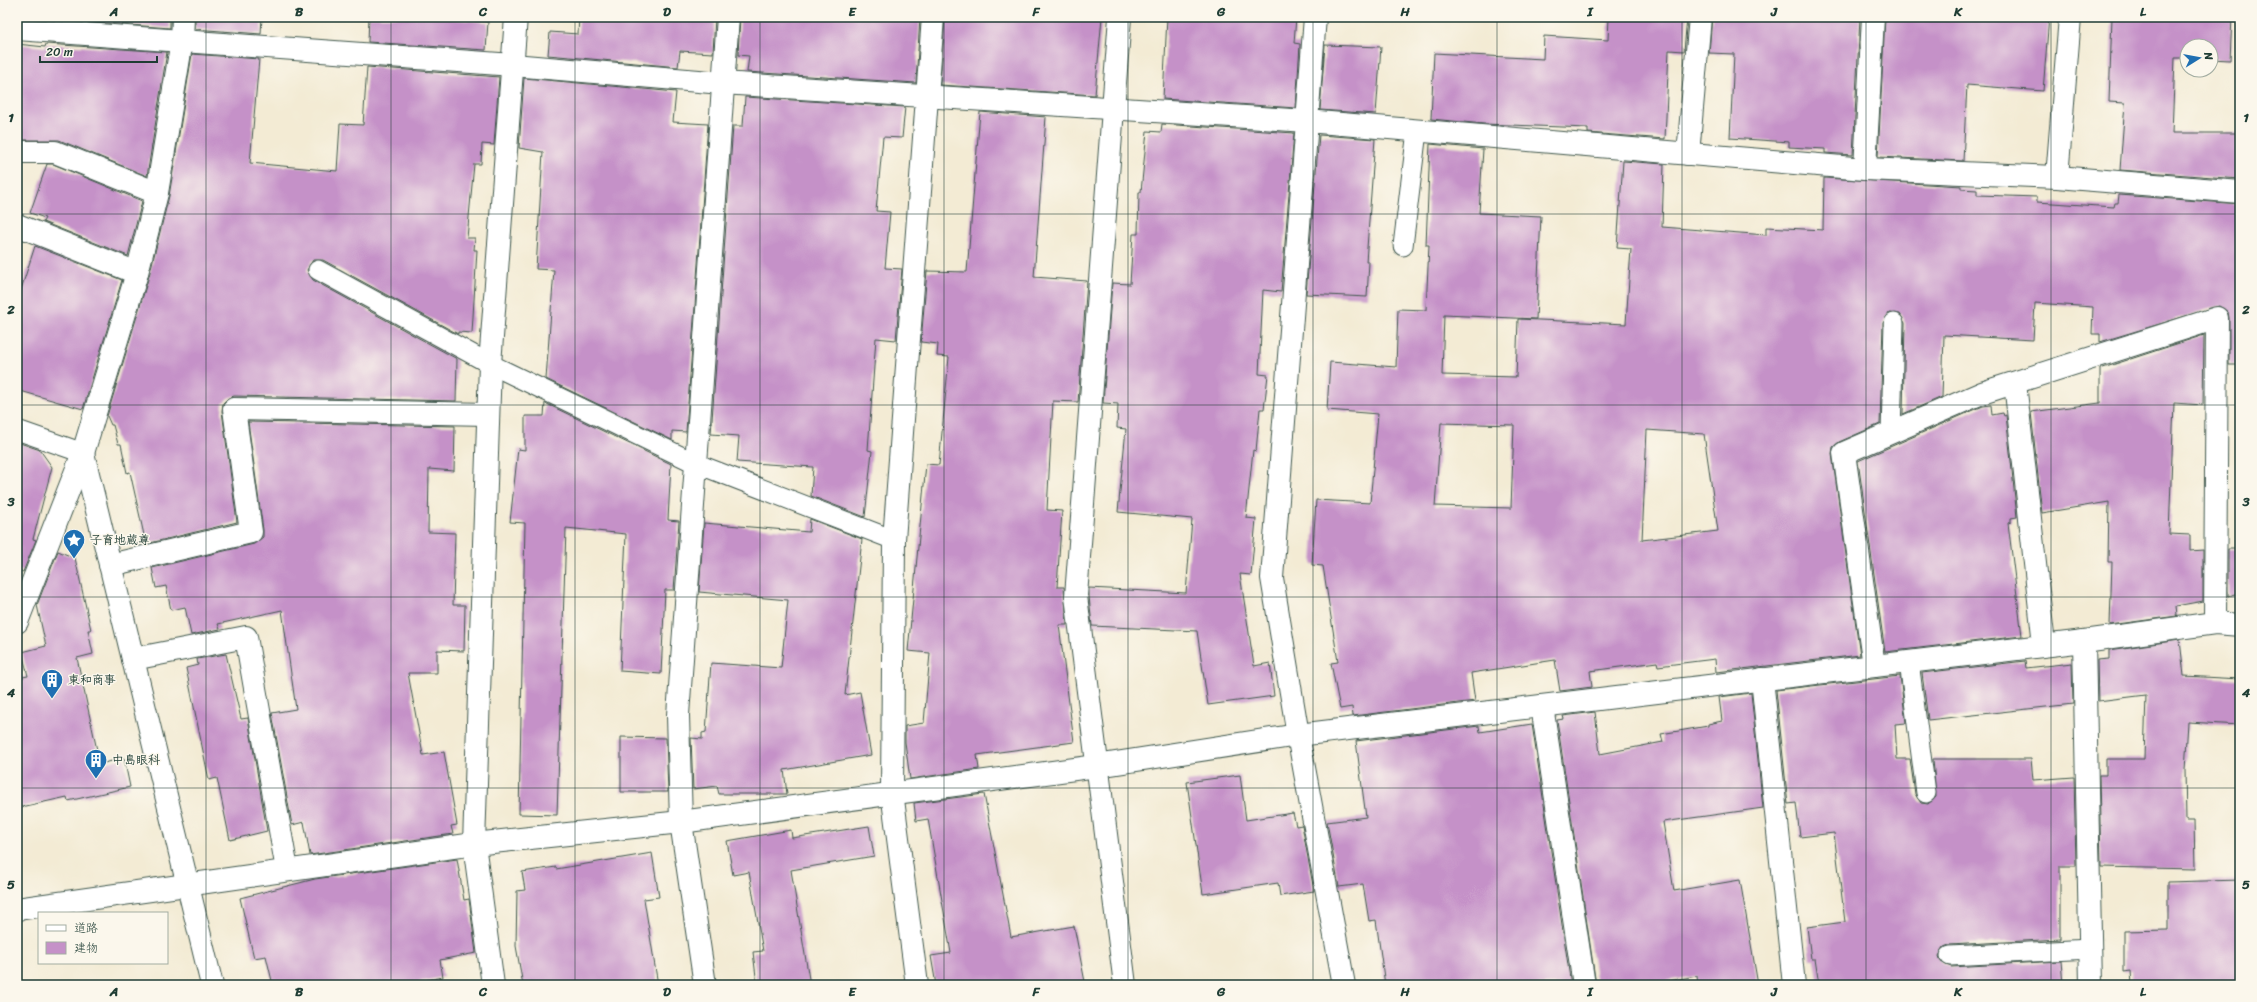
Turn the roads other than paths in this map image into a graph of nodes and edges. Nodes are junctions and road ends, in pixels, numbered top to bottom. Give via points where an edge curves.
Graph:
1 (183, 17) edge
2 (516, 17) edge
3 (728, 17) edge
4 (933, 17) edge
5 (1120, 17) edge
6 (1315, 17) edge
7 (1700, 17) edge
8 (1873, 17) edge
9 (2070, 17) edge
10 (17, 29) edge
11 (182, 40) junction
12 (513, 65) junction
13 (722, 83) junction
14 (928, 96) junction
15 (1113, 108) junction
16 (1307, 121) junction
17 (1417, 131) junction
18 (17, 152) edge
19 (1688, 154) junction
20 (1865, 170) junction
21 (2057, 177) junction
22 (2240, 192) edge
23 (157, 193) junction
24 (17, 225) edge
25 (1403, 246) dead end
26 (318, 270) dead end
27 (137, 274) junction
28 (1894, 323) dead end
29 (490, 364) junction
30 (2015, 382) junction
31 (488, 414) junction
32 (17, 430) edge
33 (1891, 433) junction
34 (83, 453) junction
35 (695, 463) junction
36 (894, 540) junction
37 (110, 565) junction
38 (17, 622) edge
39 (2215, 622) junction
40 (2240, 625) edge
41 (2084, 641) junction
42 (2044, 645) junction
43 (133, 659) junction
44 (1909, 662) junction
45 (1874, 666) junction
46 (1762, 679) junction
47 (1542, 706) junction
48 (1298, 735) junction
49 (1097, 766) junction
50 (892, 792) junction
51 (1926, 793) dead end
52 (681, 822) junction
53 (474, 844) junction
54 (287, 870) junction
55 (186, 884) junction
56 (17, 909) edge
57 (2090, 949) junction
58 (1950, 956) dead end
59 (212, 985) edge
60 (492, 985) edge
61 (705, 985) edge
62 (917, 985) edge
63 (1125, 985) edge
64 (1344, 985) edge
65 (1584, 985) edge
66 (1794, 985) edge
67 (2091, 985) edge

1 - 11 street
2 - 12 street
3 - 13 street
4 - 14 street
5 - 15 street
6 - 16 street
7 - 19 street
8 - 20 street
9 - 21 street
10 - 11 street
11 - 12 street
11 - 23 street
12 - 13 street
12 - 29 street
13 - 14 street
13 - 35 street
14 - 15 street
14 - 36 street
15 - 16 street
15 - 49 street via 1076,596
16 - 17 street
16 - 48 street via 1272,578
17 - 19 street
17 - 25 lane
18 - 23 street via 55,152
19 - 20 street
20 - 21 street
21 - 22 street
23 - 27 street
24 - 27 street
26 - 29 lane
27 - 34 street
28 - 33 lane
29 - 31 street
29 - 35 lane
30 - 33 street via 1982,393
30 - 39 street via 2217,318
30 - 42 street
31 - 37 street via 234,409 251,532
31 - 53 street
32 - 34 lane
33 - 45 street via 1844,453
34 - 37 street
34 - 38 street
35 - 36 lane
35 - 52 street via 678,715
36 - 50 street
37 - 43 street
39 - 40 street
39 - 41 street
41 - 42 street
41 - 57 street
42 - 44 street
43 - 54 street via 246,637
43 - 55 street
44 - 45 street
44 - 51 lane
45 - 46 street
46 - 47 street
46 - 66 street
47 - 48 street
47 - 65 street
48 - 49 street
48 - 64 street
49 - 50 street
49 - 63 street
50 - 52 street
50 - 62 street
52 - 53 street
52 - 61 street
53 - 54 street
53 - 60 street
54 - 55 street
55 - 56 street
55 - 59 street
57 - 58 lane
57 - 67 street

